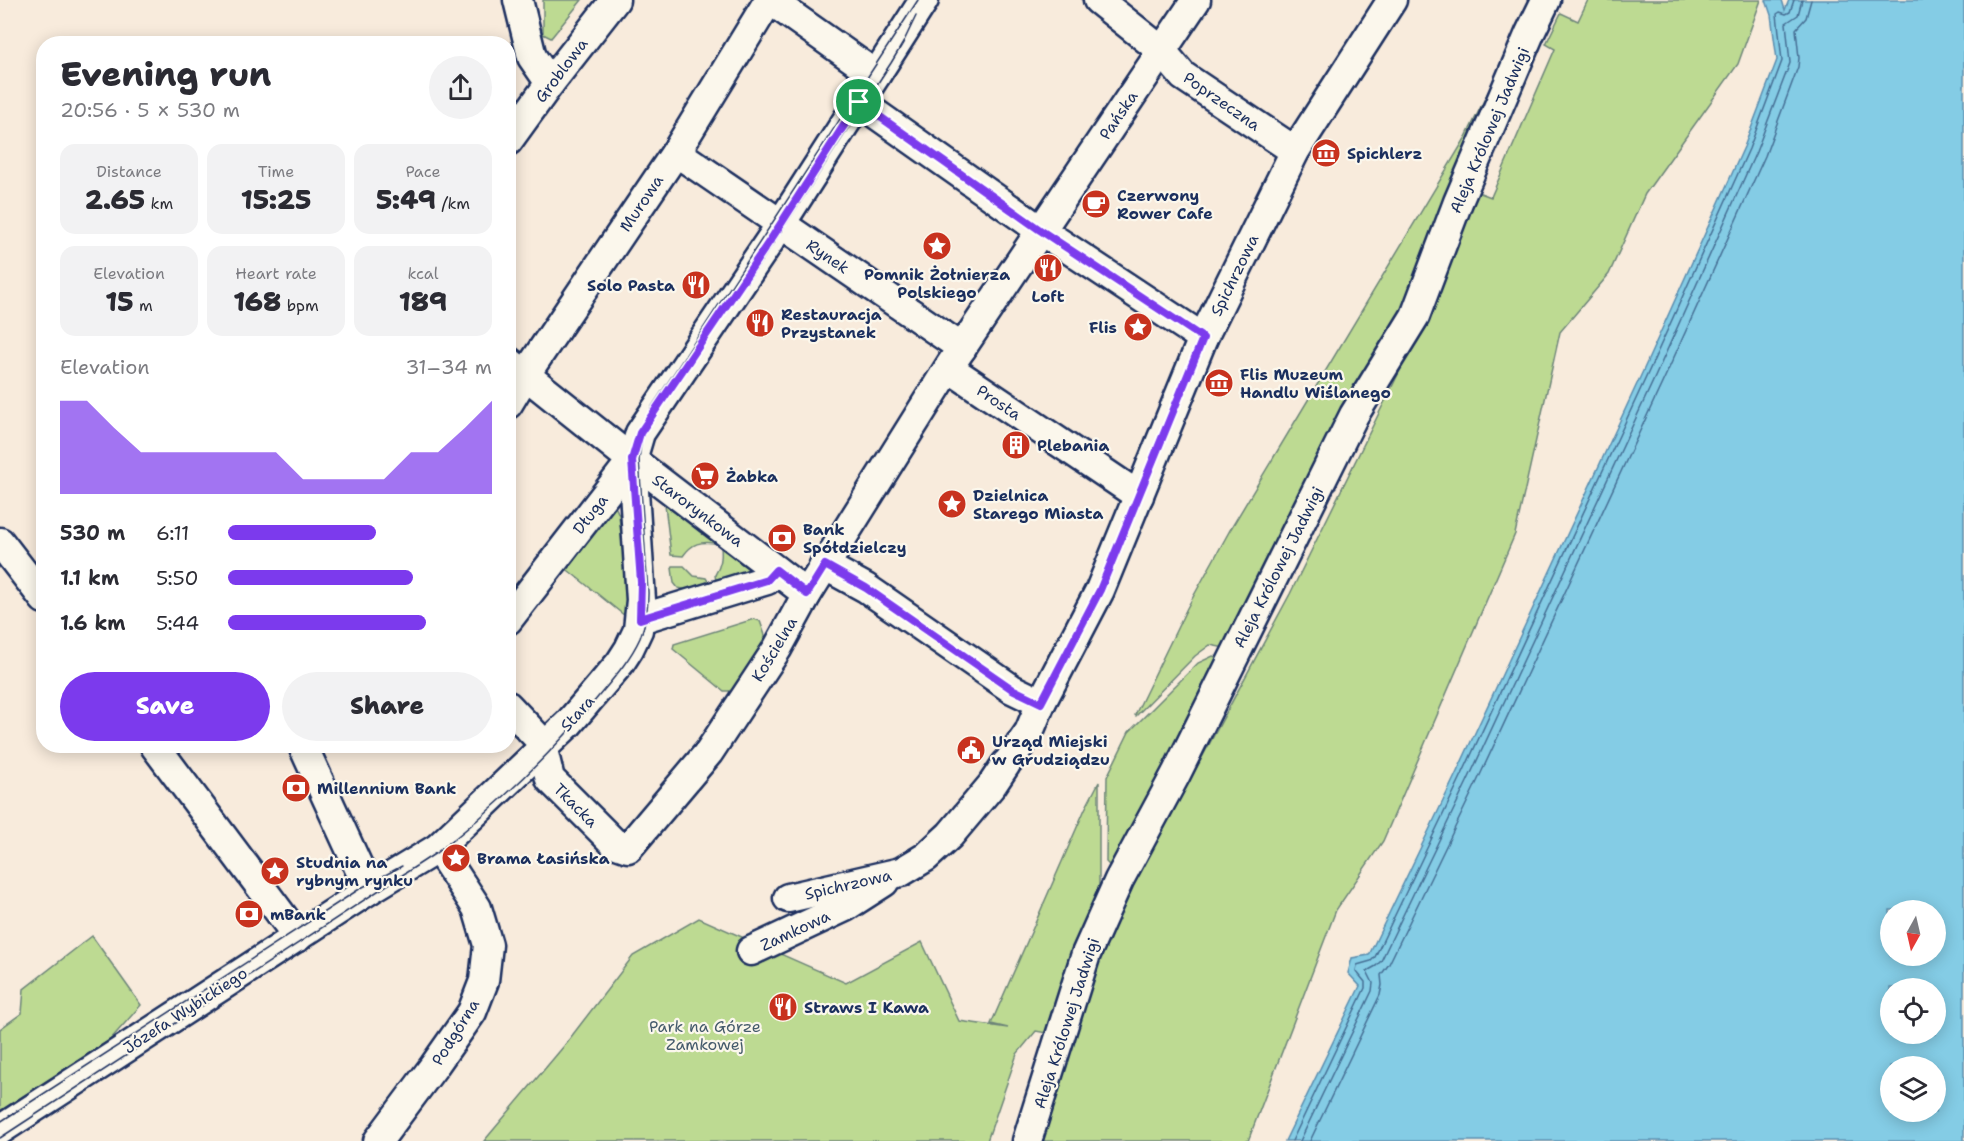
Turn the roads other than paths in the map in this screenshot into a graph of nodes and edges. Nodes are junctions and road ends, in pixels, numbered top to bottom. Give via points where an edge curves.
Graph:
1 (518, 0) edge
2 (615, 0) edge
3 (770, 0) edge
4 (924, 0) edge
5 (1098, 0) edge
6 (1196, 0) edge
7 (1392, 0) edge
8 (1546, 0) edge
9 (1162, 51) junction
10 (550, 83) junction
11 (868, 87) junction
12 (516, 130) edge
13 (1295, 151) junction
14 (676, 152) junction
15 (780, 224) junction
16 (1040, 230) junction
17 (1203, 338) junction
18 (956, 358) junction
19 (517, 367) edge
20 (632, 460) junction
21 (1139, 496) junction
22 (0, 542) edge
23 (825, 565) junction
24 (776, 570) junction
25 (36, 589) edge
26 (807, 594) junction
27 (516, 610) edge
28 (640, 619) junction
29 (1041, 703) junction
30 (516, 714) edge
31 (543, 748) junction
32 (160, 753) edge
33 (306, 753) edge
34 (438, 848) junction
35 (628, 848) joint
36 (901, 872) junction
37 (369, 890) junction
38 (788, 898) dead end
39 (298, 937) junction
40 (751, 951) dead end
41 (0, 1130) edge
42 (378, 1141) edge
43 (1027, 1141) edge

1 - 10 street via 532,57
2 - 10 street, Groblowa
3 - 11 street
3 - 14 street, Murowa
4 - 11 street
5 - 9 street, Poprzeczna
6 - 9 street, Pańska
7 - 13 street, Spichrzowa
8 - 43 street, Aleja Królowej Jadwigi via 1458,202 1415,316 1354,415 1176,774 1119,880 1086,954
9 - 13 street, Poprzeczna via 1184,76
9 - 16 street, Pańska
10 - 12 street, Groblowa
11 - 15 street
11 - 16 street
13 - 17 street, Spichrzowa
14 - 15 street, Rynek
14 - 19 street, Murowa
15 - 18 street, Rynek
15 - 20 street, Długa via 640,433
16 - 17 street
16 - 18 street
17 - 21 street, Spichrzowa
18 - 21 street, Prosta
18 - 23 street, Kościelna
19 - 20 street, Starorynkowa
20 - 24 street, Starorynkowa
20 - 27 street, Długa
20 - 28 street, Stara
21 - 29 street, Spichrzowa via 1100,590
22 - 25 street
23 - 26 street, Kościelna
23 - 29 street via 866,588 1012,689
24 - 26 street, Starorynkowa
24 - 28 street via 767,580
26 - 35 street, Kościelna via 777,649 709,752
28 - 31 street, Stara via 620,663
29 - 36 street, Spichrzowa via 1029,732 992,785 950,835 926,857
30 - 31 street
31 - 34 street, Stara
31 - 35 street, Tkacka via 550,779 614,843
32 - 39 street
33 - 37 street
34 - 37 street, Stara
34 - 42 street, Podgórna via 477,908 488,945 484,981 472,1012
36 - 38 street, Spichrzowa
36 - 40 street, Zamkowa via 845,907
37 - 39 street, Józefa Wybickiego
39 - 41 street, Józefa Wybickiego

